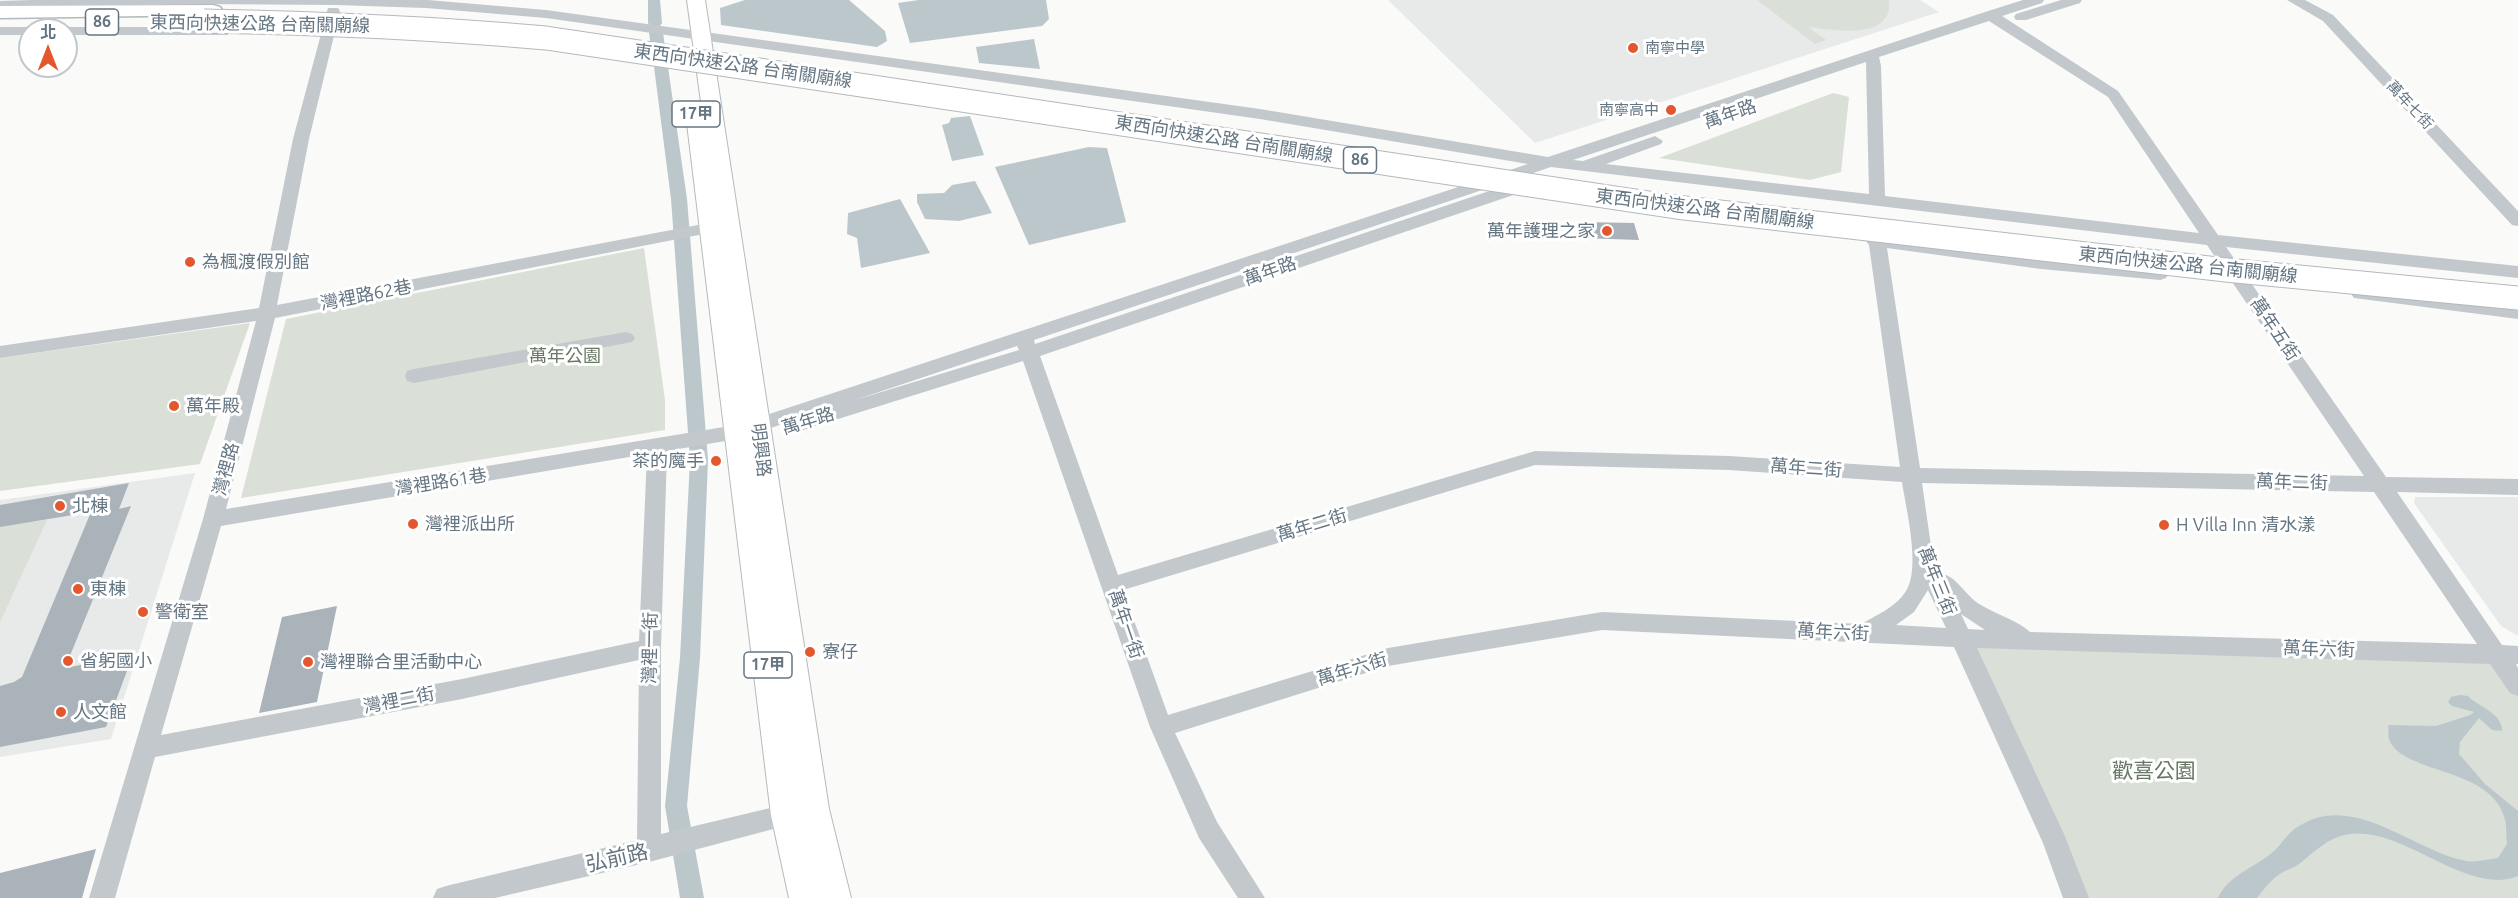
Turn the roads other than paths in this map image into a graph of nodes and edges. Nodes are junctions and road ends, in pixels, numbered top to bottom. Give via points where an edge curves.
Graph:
1 (336, 0) edge
2 (680, 0) edge
3 (696, 0) edge
4 (2037, 0) edge
5 (2075, 0) edge
6 (2294, 0) edge
7 (0, 5) edge
8 (0, 12) edge
9 (209, 16) junction
10 (1996, 19) junction
11 (0, 23) edge
12 (0, 31) edge
13 (18, 31) edge
14 (78, 31) edge
15 (328, 31) junction
16 (693, 33) junction
17 (1872, 61) junction
18 (698, 67) junction
19 (1548, 162) junction
20 (1583, 166) junction
21 (1472, 187) junction
22 (1503, 192) junction
23 (1877, 201) junction
24 (2518, 221) edge
25 (710, 228) junction
26 (2214, 240) junction
27 (1877, 241) junction
28 (2518, 272) edge
29 (2242, 281) junction
30 (2518, 284) edge
31 (2518, 298) edge
32 (2518, 313) edge
33 (267, 314) junction
34 (626, 338) dead end
35 (1026, 345) junction
36 (0, 352) edge
37 (414, 376) dead end
38 (741, 431) junction
39 (663, 445) junction
40 (1912, 475) junction
41 (2381, 485) junction
42 (2518, 487) edge
43 (213, 519) junction
44 (1922, 554) junction
45 (1113, 585) junction
46 (1863, 633) junction
47 (1961, 638) junction
48 (2032, 641) junction
49 (650, 648) junction
50 (2507, 655) edge
51 (2518, 686) edge
52 (1161, 727) junction
53 (146, 748) junction
54 (787, 815) junction
55 (650, 850) junction
56 (102, 898) edge
57 (446, 898) edge
58 (805, 898) edge
59 (835, 898) edge
60 (1252, 898) edge
61 (2076, 898) edge

1 - 7 street
1 - 15 street, 灣裡路
1 - 16 street via 546,14
2 - 16 main road, 明興路 / 17甲
3 - 16 main road, 明興路 / 17甲
4 - 10 street, 萬年路
5 - 10 street, 萬年路
6 - 24 street, 萬年七街 via 2328,18
8 - 9 highway, 東西向快速公路 台南關廟線 / 86
9 - 11 highway, 東西向快速公路 台南關廟線 / 86
9 - 30 highway, 東西向快速公路 台南關廟線 / 86 via 342,11 556,28 1673,193 2216,255
9 - 31 highway, 東西向快速公路 台南關廟線 / 86, bridge via 546,38 1676,207 2226,270
10 - 17 street, 萬年路
10 - 26 street, 萬年五街 via 2113,94
12 - 13 street
14 - 15 street
15 - 18 street via 402,33 537,46
15 - 33 street, 灣裡路
16 - 18 main road, 明興路 / 17甲
16 - 19 street via 1260,114
17 - 19 street, 萬年路
17 - 20 street, 萬年路
17 - 23 street
18 - 21 street via 950,103
18 - 25 main road, 明興路 / 17甲
19 - 20 street
19 - 21 street, 萬年路
20 - 22 street, 萬年路
20 - 23 street
21 - 22 street
21 - 35 street, 萬年路
22 - 27 street
22 - 35 street, 萬年路
23 - 26 street
25 - 33 street, 灣裡路62巷
25 - 38 main road, 明興路 / 17甲
26 - 28 street
26 - 29 street, 萬年五街
27 - 29 street via 2041,262
27 - 40 street, 萬年三街
29 - 32 street
29 - 41 street, 萬年五街
33 - 36 street, 灣裡路62巷
33 - 43 street, 灣裡路
34 - 37 street
35 - 38 street, 萬年路
35 - 45 street, 萬年一街
38 - 39 street, 萬年路
38 - 54 main road, 明興路 / 17甲
38 - 59 main road, 明興路 / 17甲 via 813,809
39 - 43 street, 灣裡路61巷
39 - 49 street, 灣裡一街
40 - 41 street, 萬年二街
40 - 44 street, 萬年三街
40 - 45 street, 萬年二街 via 1729,463 1535,458
41 - 42 street, 萬年二街
41 - 50 street, 萬年五街
43 - 53 street, 灣裡路
44 - 46 street via 1923,574 1915,598 1907,608
44 - 47 street, 萬年三街
44 - 48 street via 1955,598 1975,615
45 - 52 street, 萬年一街
46 - 47 street, 萬年六街
46 - 52 street, 萬年六街 via 1602,621 1388,657
47 - 48 street, 萬年六街
47 - 61 street, 萬年三街 via 2055,842
48 - 50 street, 萬年六街
49 - 53 street, 灣裡二街
49 - 55 street, 灣裡一街
50 - 51 street, 萬年五街
52 - 60 street, 萬年一街 via 1208,830
53 - 56 street, 灣裡路
54 - 55 street, 弘前路
54 - 58 main road, 明興路 / 17甲
55 - 57 street, 弘前路

